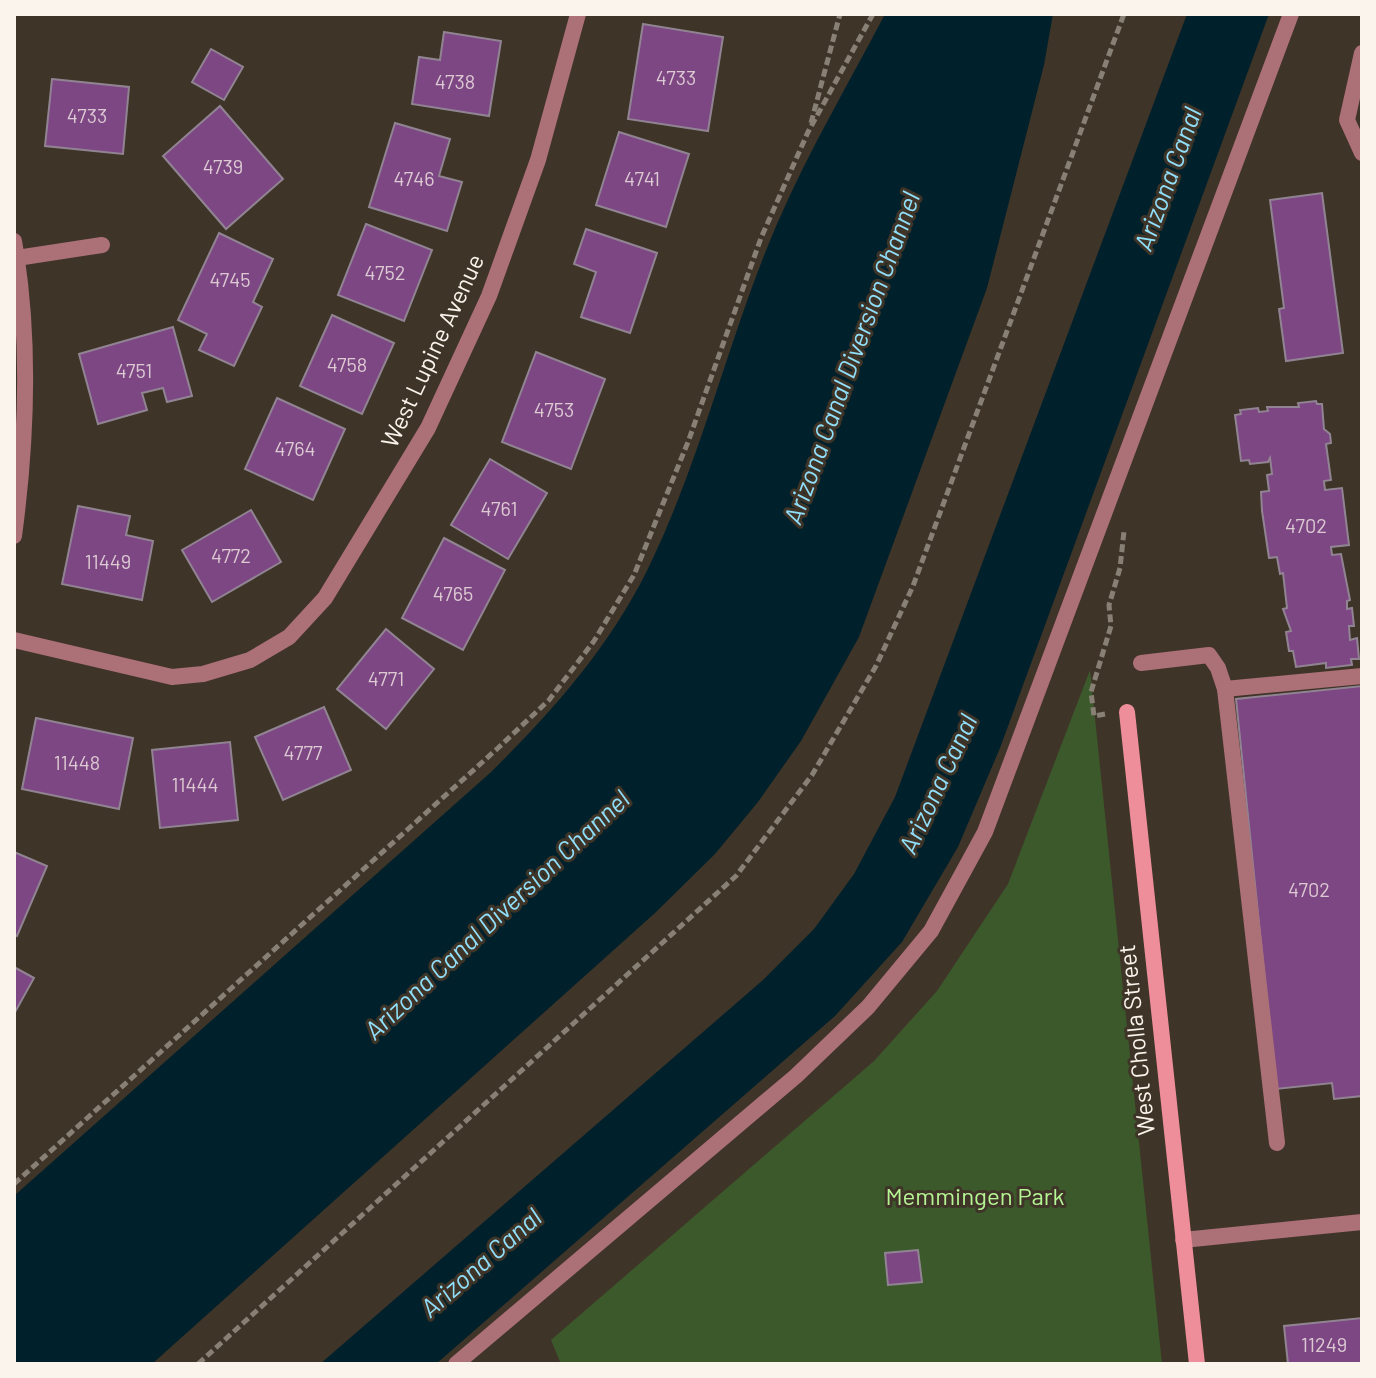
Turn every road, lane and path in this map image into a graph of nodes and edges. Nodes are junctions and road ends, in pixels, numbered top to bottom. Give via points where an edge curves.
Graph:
1 (578, 14) edge
2 (840, 14) edge
3 (873, 14) edge
4 (1124, 14) edge
5 (1291, 14) edge
6 (1362, 53) edge
7 (808, 132) junction
8 (1362, 153) edge
9 (102, 245) dead end
10 (15, 250) edge
11 (1125, 520) dead end
12 (14, 536) edge
13 (14, 640) edge
14 (1141, 663) dead end
15 (1362, 676) edge
16 (1225, 689) junction
17 (1127, 712) joint
18 (1277, 1143) dead end
19 (14, 1184) edge
20 (1362, 1222) edge
21 (1183, 1240) junction
22 (198, 1364) edge
23 (456, 1364) edge
24 (1197, 1364) edge

1 - 13 street, West Lupine Avenue via 538,160 489,296 428,428 325,598 289,637 250,660 203,674 172,677
2 - 7 path
3 - 7 path
4 - 22 path via 913,586 876,666 812,775 736,876
5 - 23 street via 991,817 931,931 868,1007 796,1076
6 - 8 street via 1347,120
7 - 19 path via 761,238 634,575 594,641 549,700 498,748
9 - 10 street
10 - 12 street via 25,356 26,452
11 - 17 path via 1109,605 1111,626 1091,692 1094,716
14 - 16 street via 1209,655
15 - 16 street
16 - 18 street
17 - 21 street, West Cholla Street
20 - 21 street
21 - 24 street, West Cholla Street

